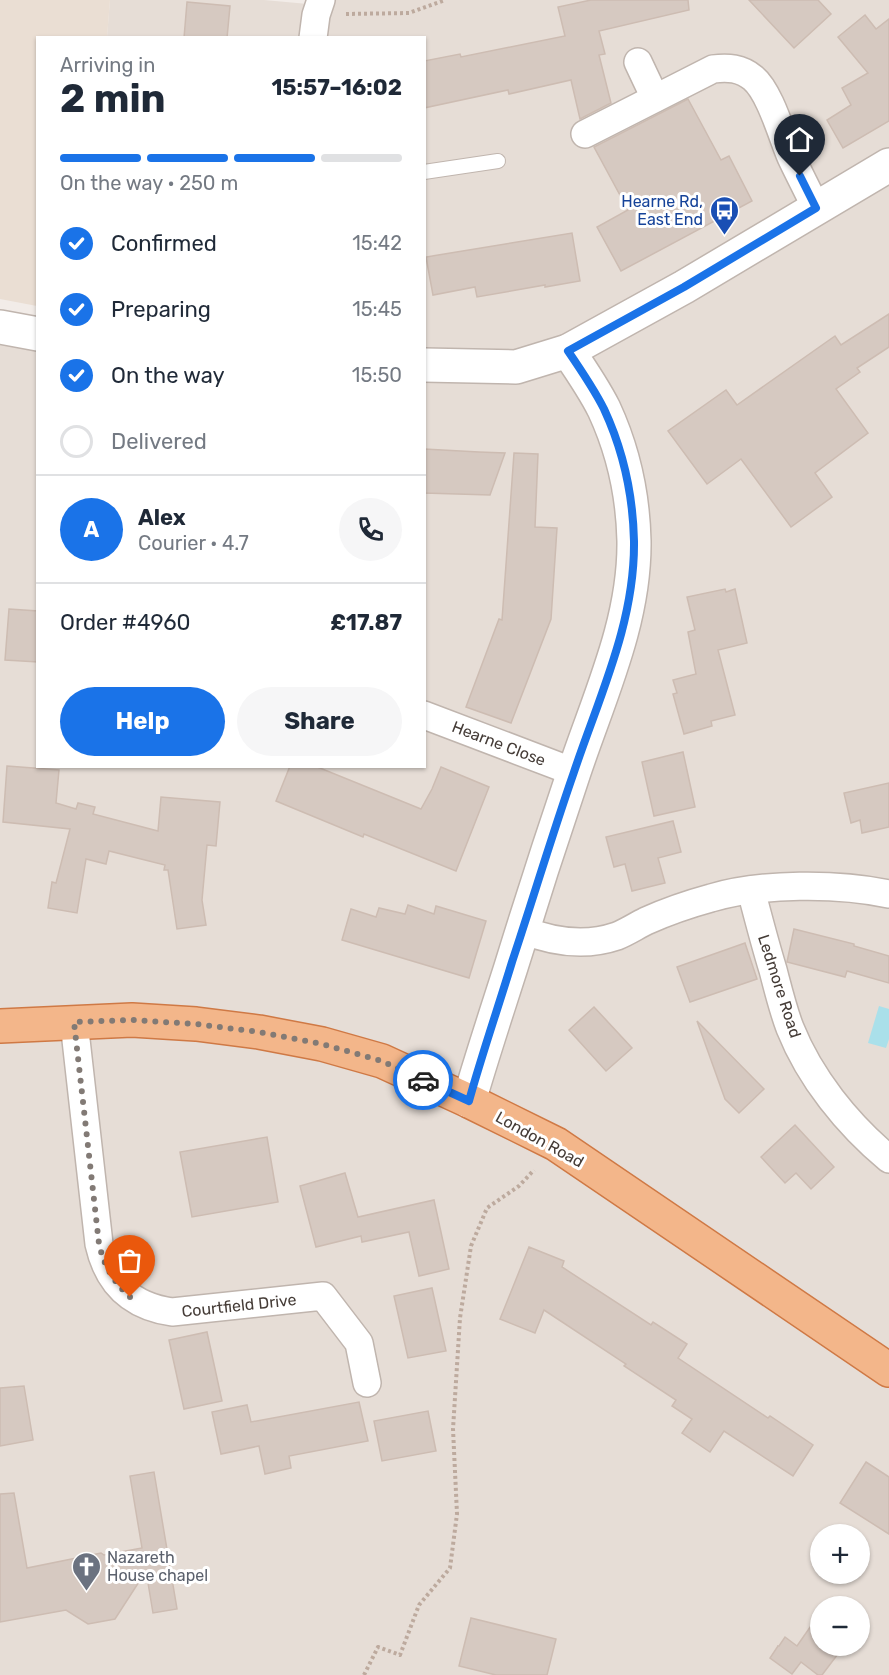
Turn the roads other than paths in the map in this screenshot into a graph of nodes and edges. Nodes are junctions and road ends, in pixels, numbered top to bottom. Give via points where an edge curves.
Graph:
1 (638, 62) dead end
2 (655, 98) junction
3 (585, 134) dead end
4 (498, 161) dead end
5 (889, 165) edge
6 (426, 172) edge
7 (816, 208) junction
8 (0, 327) edge
9 (36, 334) edge
10 (568, 351) junction
11 (426, 365) edge
12 (426, 716) edge
13 (574, 772) junction
14 (751, 890) junction
15 (889, 894) edge
16 (523, 930) junction
17 (74, 1022) junction
18 (0, 1026) edge
19 (469, 1101) junction
20 (889, 1159) edge
21 (889, 1370) edge
22 (368, 1383) dead end

1 - 2 street
2 - 3 street
2 - 7 street via 714,69 747,73 762,87
4 - 6 lane
5 - 7 street
7 - 10 street
8 - 9 street
10 - 11 street via 516,367
10 - 13 street via 603,409 616,440 626,472 634,541 625,622
12 - 13 street, Hearne Close
13 - 16 street
14 - 15 street via 836,887
14 - 16 street via 703,900 603,940 561,942
14 - 20 street, Ledmore Road via 790,1028 826,1092
16 - 19 street
17 - 18 highway, London Road
17 - 19 highway, London Road via 196,1024 322,1044 382,1061
17 - 22 street, Courtfield Drive via 99,1244 102,1259 118,1286 143,1305 172,1312 323,1296 359,1343
19 - 21 highway, London Road via 556,1144

